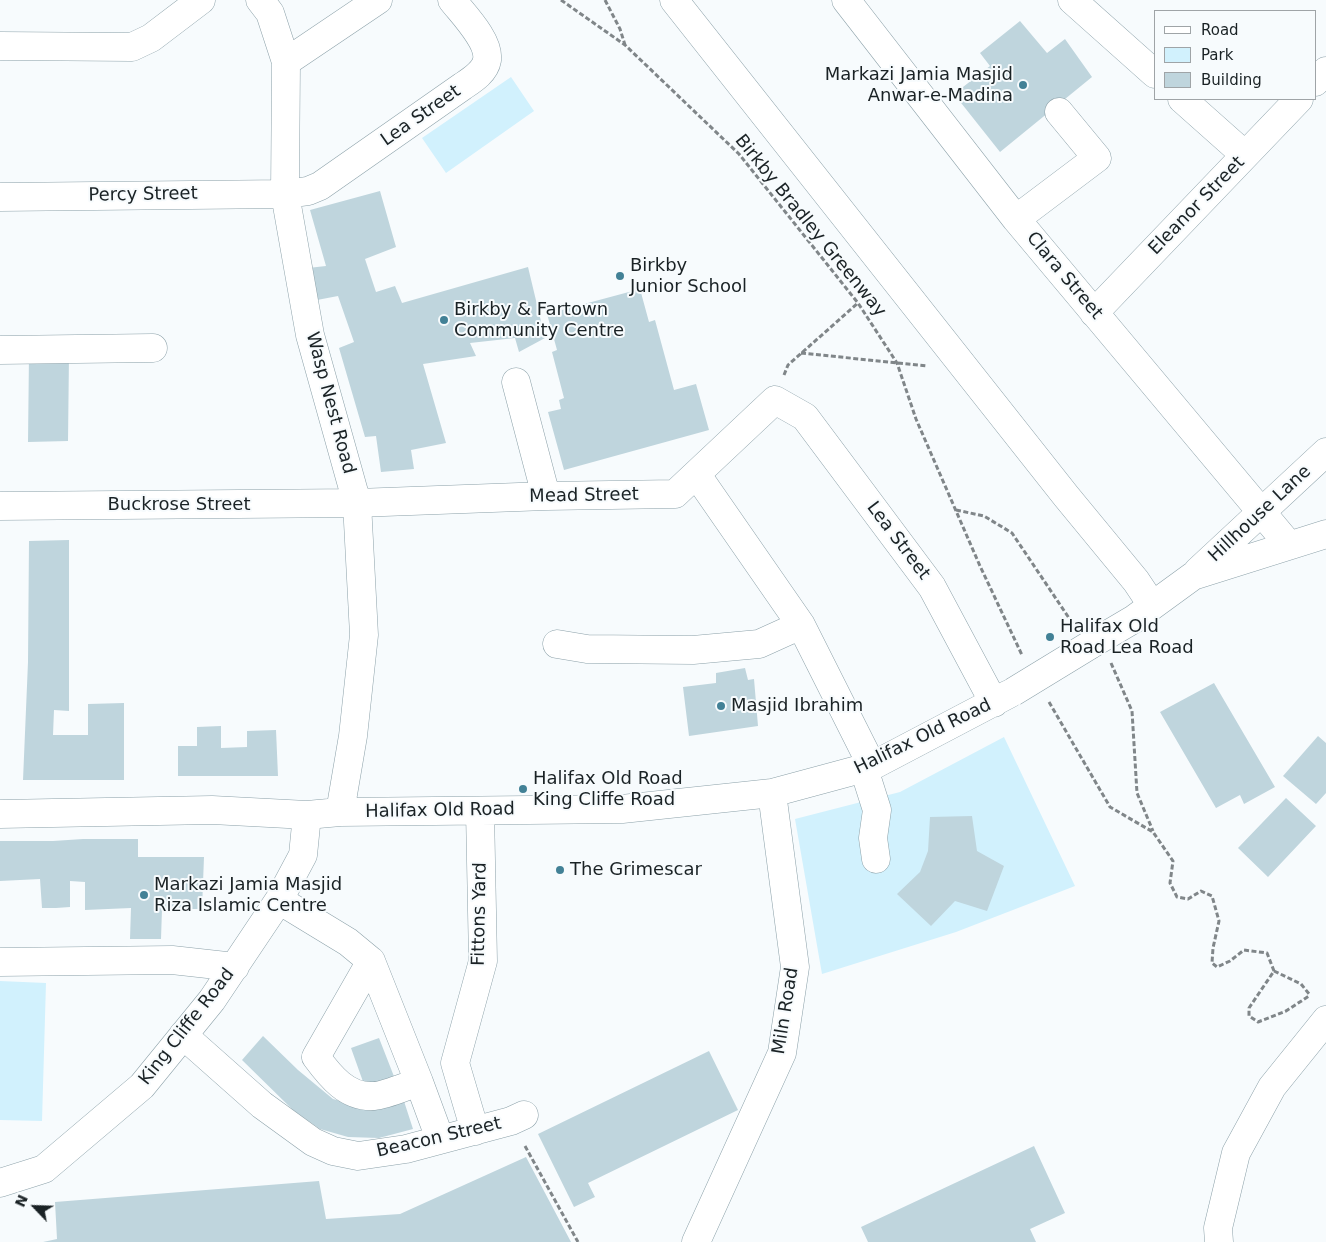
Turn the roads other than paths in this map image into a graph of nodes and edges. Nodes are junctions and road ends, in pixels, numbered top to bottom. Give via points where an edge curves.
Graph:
1 (201, 0) edge
2 (260, 0) edge
3 (378, 0) edge
4 (452, 0) edge
5 (674, 0) edge
6 (846, 0) edge
7 (1072, 0) edge
8 (0, 46) edge
9 (286, 62) junction
10 (1326, 71) edge
11 (1154, 73) edge
12 (1316, 81) edge
13 (1183, 100) edge
14 (1298, 100) edge
15 (1059, 112) dead end
16 (1245, 155) junction
17 (286, 194) junction
18 (0, 197) edge
19 (1016, 219) junction
20 (1094, 313) junction
21 (153, 348) dead end
22 (0, 350) edge
23 (516, 382) dead end
24 (775, 400) joint
25 (1326, 452) edge
26 (697, 475) junction
27 (546, 496) junction
28 (357, 503) junction
29 (0, 506) edge
30 (1260, 513) junction
31 (1326, 534) edge
32 (1289, 546) junction
33 (1193, 576) junction
34 (1152, 605) junction
35 (801, 625) junction
36 (557, 644) dead end
37 (1003, 698) junction
38 (868, 767) junction
39 (772, 793) junction
40 (480, 811) junction
41 (340, 812) junction
42 (0, 814) edge
43 (306, 815) junction
44 (876, 859) dead end
45 (279, 900) junction
46 (371, 961) junction
47 (0, 962) edge
48 (235, 967) junction
49 (1321, 1011) edge
50 (183, 1035) junction
51 (419, 1082) junction
52 (518, 1118) road end
53 (475, 1131) junction
54 (440, 1139) junction
55 (0, 1183) edge
56 (696, 1242) edge
57 (1218, 1242) edge

1 - 8 street via 151,38 132,46
2 - 9 street, Wasp Nest Road via 270,13
3 - 9 street
4 - 17 street, Lea Street via 485,45 487,61 482,70 320,186
5 - 34 street
6 - 19 street, Clara Street
7 - 11 street
9 - 17 street, Wasp Nest Road
10 - 12 street
13 - 16 street
14 - 16 street, Eleanor Street
15 - 19 street via 1096,158
16 - 20 street, Eleanor Street
17 - 18 street, Percy Street
17 - 28 street, Wasp Nest Road via 310,335
19 - 20 street, Clara Street
20 - 30 street, Clara Street
21 - 22 street
23 - 27 street
24 - 26 street, Mead Street
24 - 37 street, Lea Street via 805,417 932,587
25 - 30 street, Hillhouse Lane
26 - 27 street, Mead Street via 675,494
26 - 35 street
27 - 28 street, Mead Street
28 - 29 street, Buckrose Street
28 - 41 street, Wasp Nest Road via 364,635 353,736
30 - 32 street, Clara Street
30 - 33 street, Hillhouse Lane
31 - 32 street, Halifax Old Road
32 - 33 street, Halifax Old Road
33 - 34 street, Halifax Old Road
34 - 37 street, Halifax Old Road, bridge
35 - 36 street via 759,644 694,650 587,648
35 - 38 street
37 - 38 street, Halifax Old Road
38 - 39 street, Halifax Old Road
38 - 44 street via 877,810 873,838
39 - 40 street, Halifax Old Road via 622,809
39 - 56 street, Miln Road via 795,967 782,1053
40 - 41 street, Halifax Old Road
40 - 53 street, Fittons Yard via 483,961 455,1063
41 - 43 street, Halifax Old Road
42 - 43 street, Halifax Old Road via 212,810
43 - 45 street, King Cliffe Road via 303,855
45 - 46 street via 348,942
45 - 48 street, King Cliffe Road
46 - 51 street
46 - 51 street via 316,1057 336,1082 359,1094 375,1096
47 - 48 street via 172,960
48 - 50 street, King Cliffe Road
49 - 57 street via 1272,1087 1236,1153 1218,1228
50 - 54 street, Beacon Street via 262,1105 313,1142 334,1151 358,1156 406,1149
50 - 55 street, King Cliffe Road via 142,1086 44,1168
51 - 54 street
52 - 53 street, Beacon Street
53 - 54 street, Beacon Street

